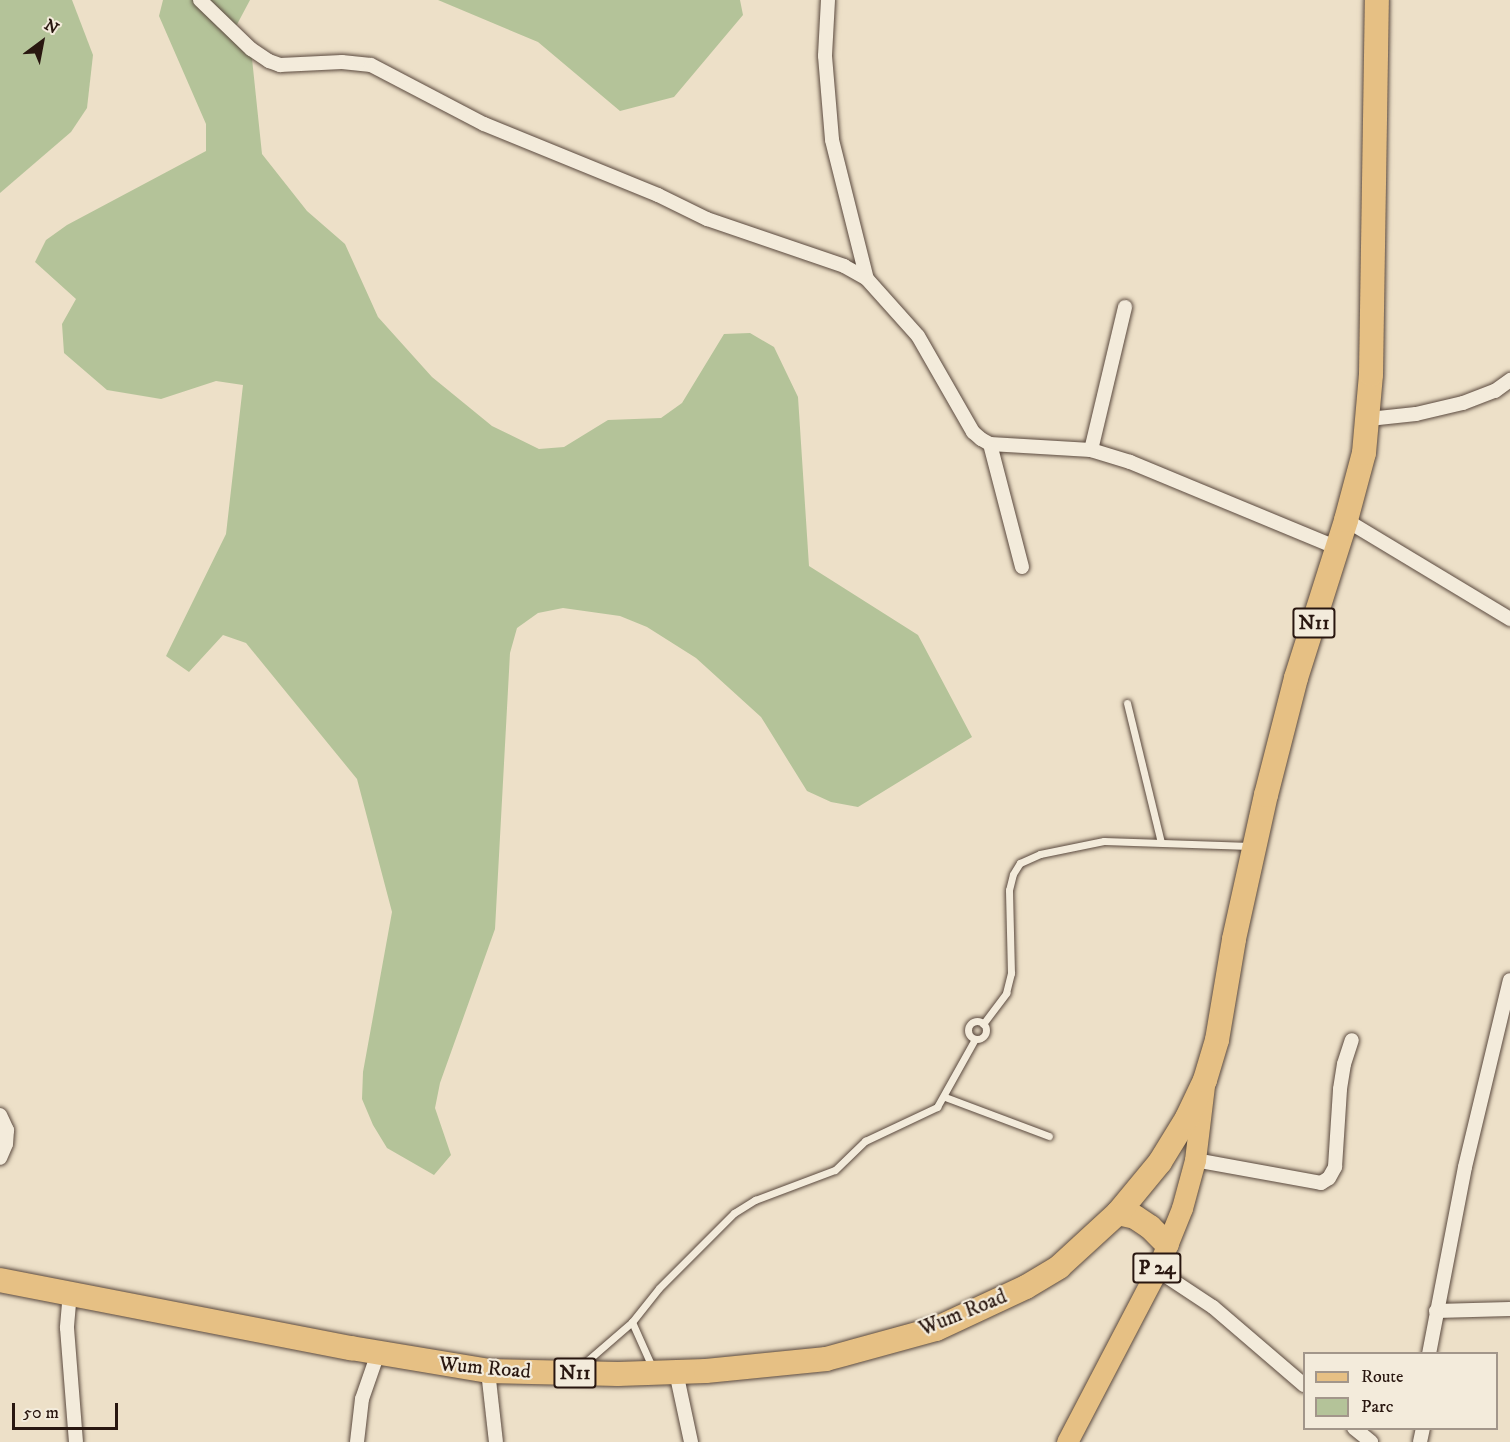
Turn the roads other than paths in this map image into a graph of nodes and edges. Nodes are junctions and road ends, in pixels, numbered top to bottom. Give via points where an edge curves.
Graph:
1 (200, 0) edge
2 (828, 0) edge
3 (1377, 0) edge
4 (867, 279) junction
5 (1125, 308) dead end
6 (1510, 380) edge
7 (1369, 419) junction
8 (990, 444) junction
9 (1091, 450) junction
10 (1346, 520) junction
11 (1338, 548) junction
12 (1022, 567) dead end
13 (1510, 619) edge
14 (1127, 703) dead end
15 (1161, 842) junction
16 (1255, 846) junction
17 (1510, 980) edge
18 (983, 1024) junction
19 (975, 1039) junction
20 (1352, 1040) dead end
21 (1205, 1080) junction
22 (945, 1097) junction
23 (0, 1115) edge
24 (1049, 1136) dead end
25 (0, 1158) edge
26 (1195, 1160) junction
27 (1118, 1213) junction
28 (1167, 1244) junction
29 (1157, 1270) junction
30 (0, 1280) edge
31 (70, 1292) junction
32 (1510, 1309) edge
33 (1436, 1311) junction
34 (632, 1322) junction
35 (1429, 1352) edge
36 (378, 1353) junction
37 (488, 1371) junction
38 (572, 1373) junction
39 (665, 1373) junction
40 (1303, 1384) edge
41 (1356, 1430) edge
42 (76, 1442) edge
43 (357, 1442) edge
44 (496, 1442) edge
45 (691, 1442) edge
46 (1066, 1442) edge
47 (1371, 1442) edge

1 - 4 street via 250,49 269,61 280,65 371,65 484,124 648,190 707,219 843,266
2 - 4 street via 825,56 832,140
3 - 7 highway, N11
4 - 8 street via 918,336 973,432
5 - 9 street
6 - 7 street via 1495,391 1463,403
7 - 10 highway, N11
8 - 9 street
8 - 12 street
9 - 11 street via 1130,462
10 - 11 highway, N11
10 - 13 street
11 - 16 highway, N11 via 1296,678
14 - 15 lane
15 - 16 lane
15 - 18 lane via 1104,841 1040,854 1020,863 1012,874 1009,890 1011,973 1006,993
16 - 21 highway, N11
17 - 33 street via 1465,1167
18 - 19 lane via 986,1032
18 - 19 lane via 970,1024 969,1032
19 - 22 lane
20 - 26 street via 1340,1089 1335,1167 1329,1178 1321,1183
21 - 26 main road, P 24
21 - 27 highway, N11 via 1160,1162
22 - 24 lane
22 - 34 lane via 937,1107 865,1141 835,1170 755,1200 734,1213 659,1288
23 - 25 street via 7,1130
26 - 28 main road, P 24
27 - 28 highway via 1135,1217
27 - 39 highway, Wum Road / N11 via 1059,1267 1026,1287 936,1329 826,1359
28 - 29 main road, P 24
29 - 40 street via 1213,1307
29 - 46 main road, P 24
30 - 31 highway, Wum Road / N11
31 - 36 highway, Wum Road / N11
31 - 42 street via 68,1351
32 - 33 street
33 - 35 street
34 - 38 lane
34 - 39 lane
36 - 37 highway, Wum Road / N11
36 - 43 street via 362,1399
37 - 38 highway, Wum Road / N11
37 - 44 street
38 - 39 highway, Wum Road / N11
39 - 45 street
41 - 47 street

